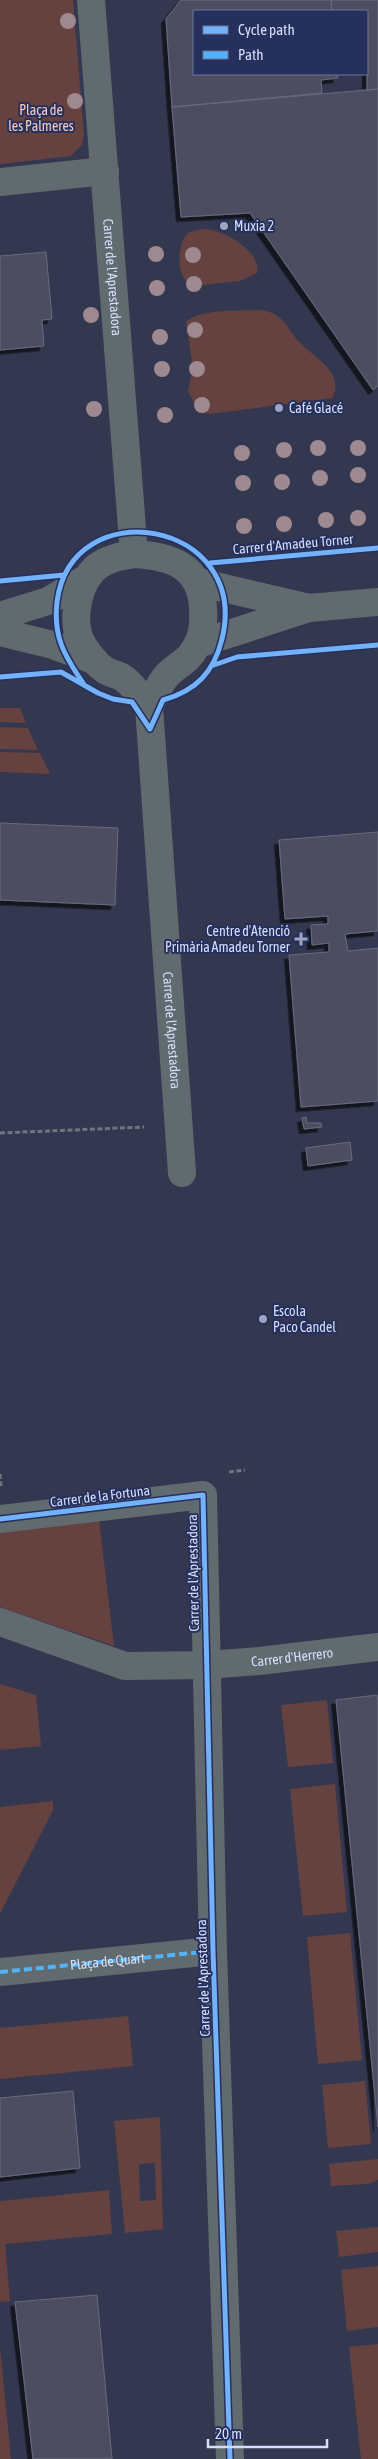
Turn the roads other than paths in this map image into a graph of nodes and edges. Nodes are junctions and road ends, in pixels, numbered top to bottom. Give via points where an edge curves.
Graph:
1 (91, 0) edge
2 (105, 171) junction
3 (0, 182) edge
4 (134, 554) junction
5 (87, 578) junction
6 (198, 582) junction
7 (378, 602) edge
8 (309, 608) junction
9 (0, 616) edge
10 (0, 632) edge
11 (198, 644) junction
12 (94, 660) junction
13 (149, 707) junction
14 (182, 1173) dead end
15 (203, 1495) joint
16 (0, 1519) edge
17 (0, 1622) edge
18 (378, 1647) edge
19 (207, 1665) junction
20 (213, 1951) junction
21 (0, 1972) edge
22 (230, 2459) edge

1 - 2 street, Carrer de l'Aprestadora
2 - 3 street
2 - 4 street, Carrer de l'Aprestadora
4 - 5 street via 107,561
4 - 6 street via 160,556 185,568
5 - 9 street via 48,601
5 - 12 street via 78,600 77,624 83,645
6 - 8 street
6 - 11 street via 203,598 204,621
7 - 8 street
8 - 11 street
10 - 12 street via 53,645
11 - 13 street via 186,662 167,675
12 - 13 street via 106,671 124,678
13 - 14 street, Carrer de l'Aprestadora
15 - 16 street, Carrer de la Fortuna
15 - 19 street, Carrer de l'Aprestadora
17 - 19 street via 125,1666
18 - 19 street, Carrer d'Herrero
19 - 20 street, Carrer de l'Aprestadora
20 - 21 street, Plaça de Quart
20 - 22 street, Carrer de l'Aprestadora

